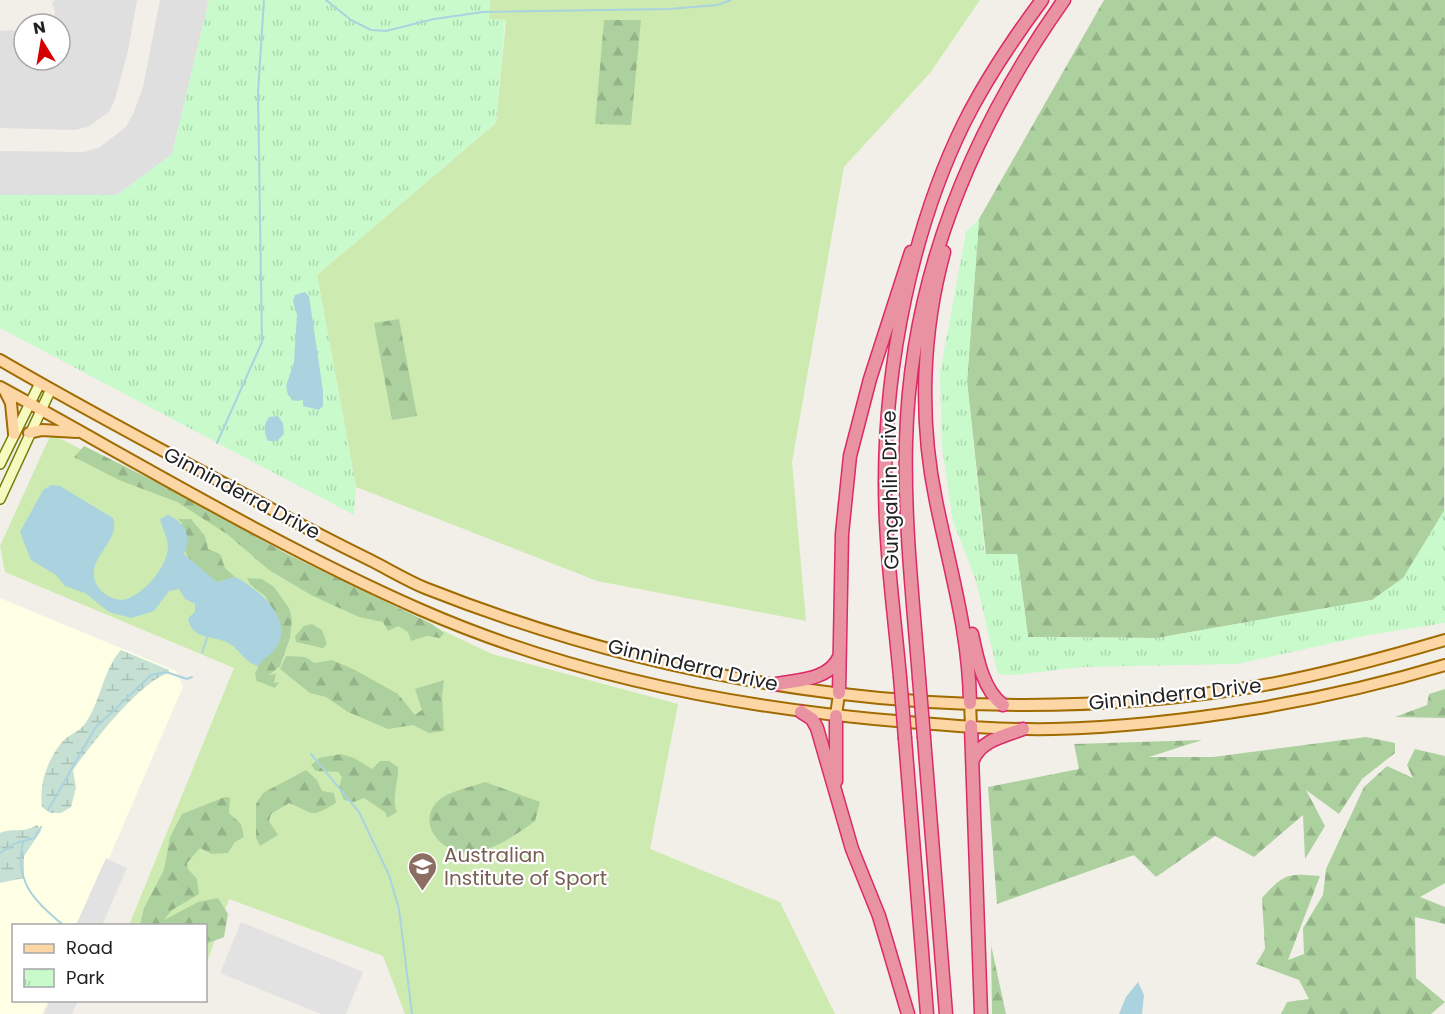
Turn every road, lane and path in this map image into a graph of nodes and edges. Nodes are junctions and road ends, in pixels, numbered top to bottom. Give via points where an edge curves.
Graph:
1 (1042, 0) edge
2 (1065, 0) edge
3 (968, 167) junction
4 (924, 221) junction
5 (0, 360) edge
6 (40, 383) junction
7 (2, 388) edge
8 (51, 389) junction
9 (29, 404) junction
10 (40, 409) junction
11 (29, 433) junction
12 (81, 433) junction
13 (14, 434) junction
14 (0, 464) edge
15 (0, 499) edge
16 (955, 578) junction
17 (1445, 640) edge
18 (840, 654) junction
19 (1445, 665) edge
20 (772, 685) junction
21 (839, 693) junction
22 (970, 703) junction
23 (1003, 705) junction
24 (801, 712) junction
25 (836, 716) junction
26 (971, 726) junction
27 (1023, 729) junction
28 (972, 762) junction
29 (838, 806) junction
30 (908, 1014) edge
31 (927, 1014) edge
32 (946, 1014) edge
33 (981, 1014) edge

1 - 4 highway, Gungahlin Drive via 1003,55 964,123
2 - 3 highway, Gungahlin Drive via 1009,82
3 - 16 highway via 937,284 925,383 929,462
3 - 32 highway, Gungahlin Drive, bridge via 932,265 908,403 907,519
4 - 18 highway via 891,310 850,456 843,524
4 - 31 highway, Gungahlin Drive, bridge via 895,361 885,481
5 - 6 main road, Ginninderra Drive
6 - 8 main road, Ginninderra Drive
6 - 9 street
7 - 9 main road, Ginninderra Drive
7 - 13 main road via 11,404
8 - 10 street
8 - 20 main road, Ginninderra Drive via 422,587 545,630 666,663
9 - 10 main road, Ginninderra Drive
9 - 13 street
10 - 11 street
10 - 12 main road, Ginninderra Drive
11 - 12 main road via 42,429
11 - 15 street
12 - 24 main road, Ginninderra Drive via 294,551 464,627 537,654 652,686
13 - 14 street
16 - 22 highway via 968,650
16 - 23 highway via 964,596 985,681 993,698
17 - 23 main road, Ginninderra Drive via 1371,662 1259,686 1145,700
18 - 20 highway via 836,665 828,671
18 - 21 highway
19 - 27 main road, Ginninderra Drive via 1330,693 1205,716
20 - 21 main road, Ginninderra Drive
21 - 22 main road, Ginninderra Drive
21 - 25 main road
22 - 23 main road, Ginninderra Drive
22 - 26 main road
24 - 25 main road, Ginninderra Drive
24 - 29 highway via 817,728
25 - 26 main road, Ginninderra Drive
25 - 29 highway
26 - 27 main road, Ginninderra Drive
26 - 28 highway
27 - 28 highway via 984,745
28 - 33 highway
29 - 30 highway via 892,953

